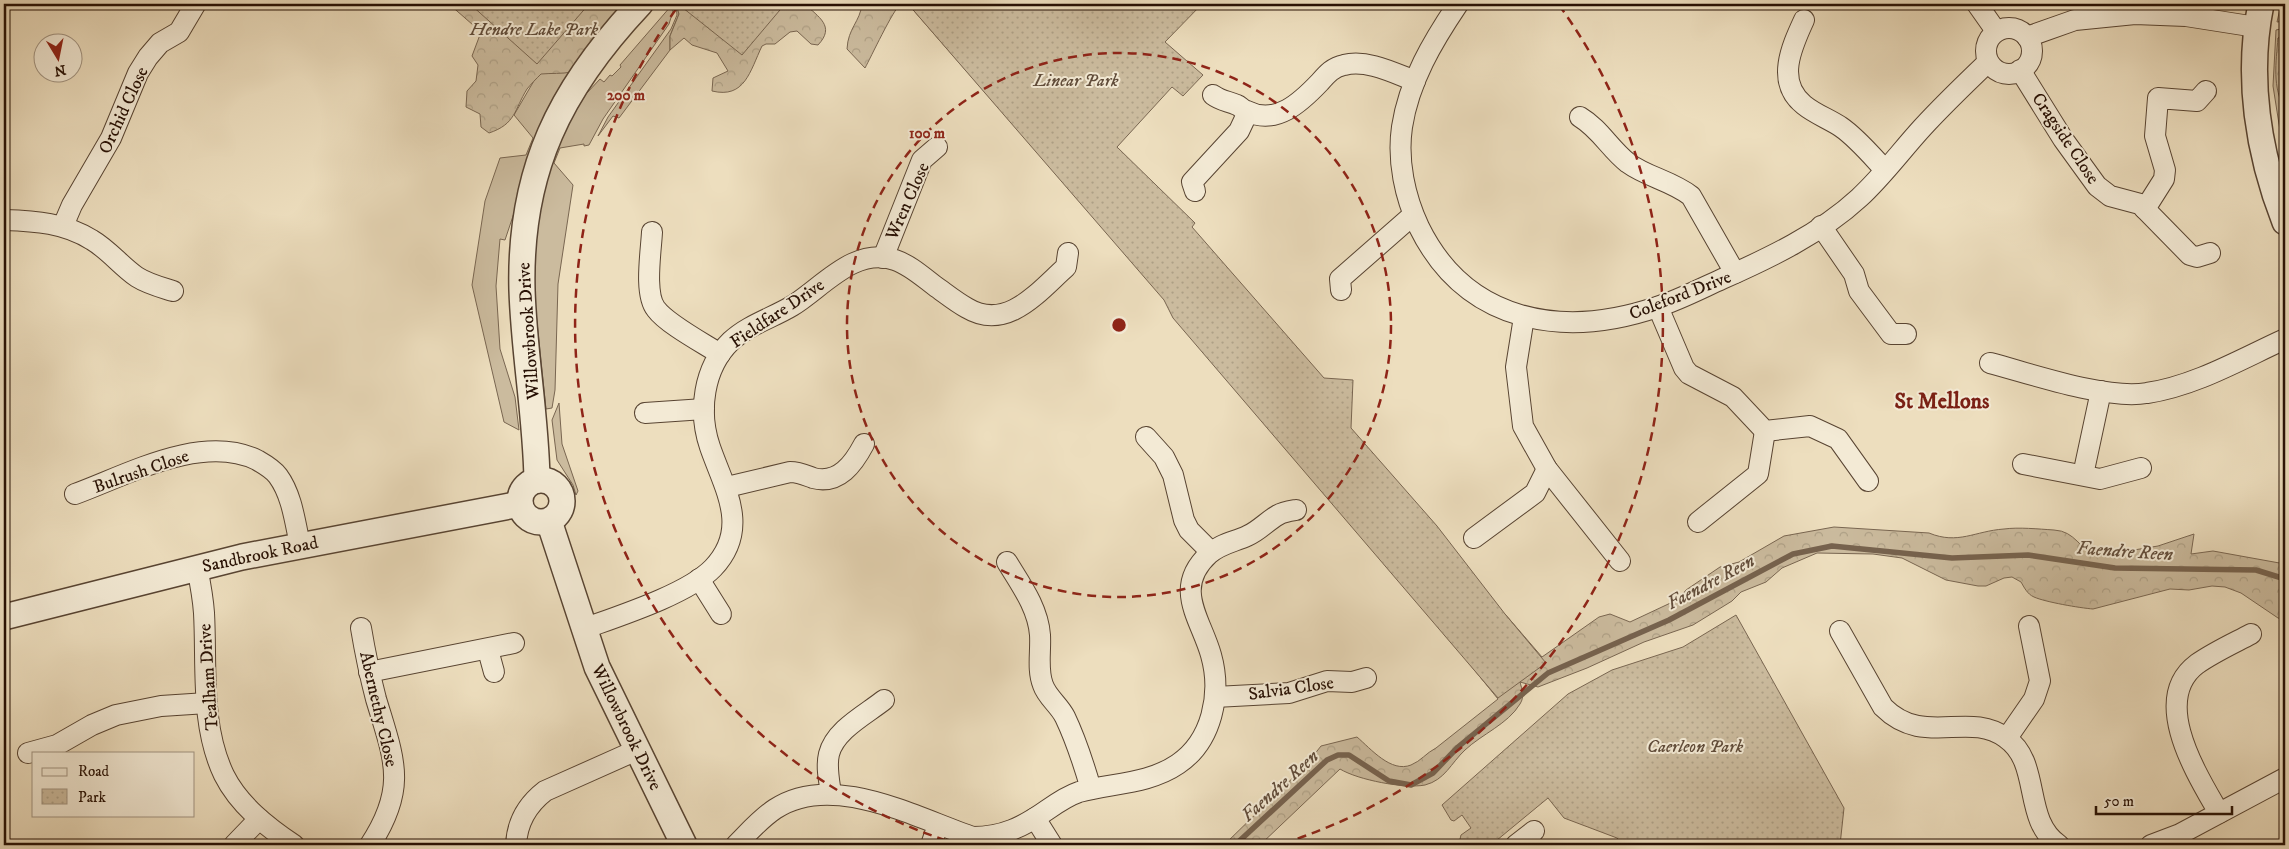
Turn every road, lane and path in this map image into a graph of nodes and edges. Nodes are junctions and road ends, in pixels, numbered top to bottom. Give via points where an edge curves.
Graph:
1 (640, 4) edge
2 (1458, 4) edge
3 (1977, 4) edge
4 (195, 5) edge
5 (2134, 9) edge
6 (2258, 16) edge
7 (1804, 20) dead end
8 (1996, 31) junction
9 (2027, 37) junction
10 (1988, 62) junction
11 (2020, 70) junction
12 (1415, 81) junction
13 (2206, 92) dead end
14 (1213, 95) dead end
15 (1248, 112) junction
16 (1580, 117) dead end
17 (937, 147) dead end
18 (1886, 170) junction
19 (1194, 191) dead end
20 (2145, 209) junction
21 (2284, 214) edge
22 (1413, 215) junction
23 (4, 220) edge
24 (63, 226) junction
25 (1821, 226) junction
26 (652, 232) dead end
27 (1068, 252) dead end
28 (2210, 253) dead end
29 (883, 258) junction
30 (1735, 273) junction
31 (1341, 290) dead end
32 (173, 291) dead end
33 (1658, 307) junction
34 (1524, 317) junction
35 (1906, 334) dead end
36 (2285, 340) edge
37 (720, 354) junction
38 (1990, 364) dead end
39 (2101, 391) junction
40 (704, 408) junction
41 (645, 413) dead end
42 (1765, 431) junction
43 (1146, 437) dead end
44 (864, 444) dead end
45 (2023, 464) dead end
46 (2141, 468) dead end
47 (1547, 469) junction
48 (2083, 476) junction
49 (536, 480) junction
50 (1868, 481) dead end
51 (727, 487) junction
52 (75, 494) dead end
53 (520, 504) junction
54 (1296, 510) dead end
55 (549, 521) junction
56 (1698, 522) dead end
57 (1474, 538) dead end
58 (300, 544) junction
59 (1211, 552) junction
60 (1620, 561) dead end
61 (1007, 562) dead end
62 (198, 567) junction
63 (699, 580) junction
64 (721, 614) dead end
65 (4, 617) edge
66 (2029, 626) dead end
67 (361, 628) dead end
68 (583, 629) junction
69 (1840, 631) dead end
70 (2252, 634) dead end
71 (514, 643) dead end
72 (488, 650) junction
73 (369, 672) junction
74 (494, 672) dead end
75 (1366, 678) dead end
76 (1215, 697) junction
77 (884, 700) dead end
78 (207, 703) junction
79 (2007, 738) junction
80 (637, 750) junction
81 (28, 753) dead end
82 (2285, 778) edge
83 (1091, 789) junction
84 (831, 793) junction
85 (2219, 813) junction
86 (259, 818) junction
87 (1035, 818) junction
88 (938, 825) junction
89 (1534, 831) dead end
90 (234, 845) edge
91 (294, 845) edge
92 (370, 845) edge
93 (516, 845) edge
94 (684, 845) edge
95 (736, 845) edge
96 (931, 845) edge
97 (1052, 845) edge
98 (1516, 845) edge
99 (2059, 845) edge
100 (2150, 845) edge

1 - 49 street, Willowbrook Drive via 601,47 578,80 549,137 532,186 524,235 522,292 535,424
2 - 12 street, Coleford Drive via 1438,34
3 - 8 street
4 - 24 street, Orchid Close via 179,32 160,44 138,73 112,138 80,189
5 - 6 street via 2186,16
5 - 9 street via 2075,20
6 - 21 street via 2254,94 2259,129
7 - 18 street via 1787,62 1794,94 1803,104 1845,130
8 - 9 street via 2009,27
8 - 10 street via 1987,41
9 - 11 street via 2032,55 2029,63
10 - 11 street via 2008,74
10 - 18 street, Coleford Drive
11 - 20 street, Cragside Close via 2097,186 2110,196 2140,204
12 - 15 street via 1365,64 1344,65 1332,70 1299,104 1287,111 1274,114
12 - 22 street, Coleford Drive via 1402,127 1401,146 1403,173
13 - 20 street via 2197,101 2158,98 2155,136 2165,170 2164,179
14 - 15 street
15 - 19 street via 1239,130 1192,182
16 - 30 street via 1593,125 1627,162 1691,196
17 - 29 street, Wren Close via 922,160
18 - 25 street, Coleford Drive via 1859,198
20 - 28 street, Cragside Close via 2190,256
22 - 31 street via 1340,279
22 - 34 street, Coleford Drive via 1425,239 1450,272 1480,297
23 - 24 street
24 - 32 street via 93,241 149,284
25 - 30 street, Coleford Drive via 1785,249
25 - 35 street via 1854,274 1858,291 1891,334
26 - 37 street via 650,290 655,309
27 - 29 street, Fieldfare Drive via 1066,267 1022,307 992,316 968,309 909,267
29 - 37 street, Fieldfare Drive via 852,264 835,273 800,301 745,331
30 - 33 street, Coleford Drive
33 - 34 street, Coleford Drive via 1587,324
33 - 42 street via 1689,374 1733,397
34 - 47 street via 1516,367 1523,426
36 - 39 street via 2192,380 2146,393
37 - 40 street, Fieldfare Drive via 707,385
38 - 39 street
39 - 48 street
40 - 41 street
40 - 51 street, Fieldfare Drive via 710,447
42 - 50 street via 1810,426 1838,439
42 - 56 street via 1758,474
43 - 59 street via 1164,457 1173,475 1189,530
44 - 51 street via 854,464 837,475 814,478 801,472 790,472
45 - 48 street
46 - 48 street via 2100,479
47 - 57 street via 1535,493
47 - 60 street
49 - 53 street via 522,491
49 - 55 street via 556,486 563,498 560,512
51 - 63 street, Fieldfare Drive via 733,516 731,533 725,552
52 - 58 street, Bulrush Close via 171,458 195,452 233,452 249,456 276,473 289,500
53 - 55 street via 530,519
53 - 58 street, Sandbrook Road
54 - 59 street via 1279,514 1257,531
55 - 68 street, Willowbrook Drive
58 - 62 street, Sandbrook Road
59 - 76 street via 1197,571 1190,597 1211,655
61 - 83 street via 1037,620 1043,688 1065,717
62 - 65 street, Sandbrook Road
62 - 78 street, Tealham Drive via 204,612
63 - 64 street
63 - 68 street, Fieldfare Drive
66 - 79 street via 2040,682 2034,699
67 - 73 street, Abernethy Close
68 - 80 street, Willowbrook Drive via 597,667
69 - 79 street via 1884,707 1903,723 1933,729 1984,728
70 - 85 street via 2196,664 2185,678 2180,692 2177,709 2183,746
71 - 72 street
72 - 73 street
72 - 74 street
73 - 92 street, Abernethy Close via 392,748 395,778 387,810
75 - 76 street, Salvia Close via 1352,682 1327,681 1289,693
76 - 83 street via 1204,734 1178,764 1143,779
77 - 84 street via 840,734 834,743 828,768
78 - 81 street via 130,712 92,725 57,745
78 - 86 street, Tealham Drive via 212,736 224,775
79 - 99 street via 2024,759 2035,807 2045,832
80 - 93 street via 534,799 520,821
80 - 94 street, Willowbrook Drive
82 - 85 street
83 - 87 street via 1065,798
84 - 88 street via 867,800
84 - 95 street via 810,794 776,808
85 - 100 street via 2180,834
86 - 90 street
86 - 91 street, Tealham Drive
87 - 88 street via 1013,830 989,837 973,837
87 - 97 street
88 - 96 street
89 - 98 street

